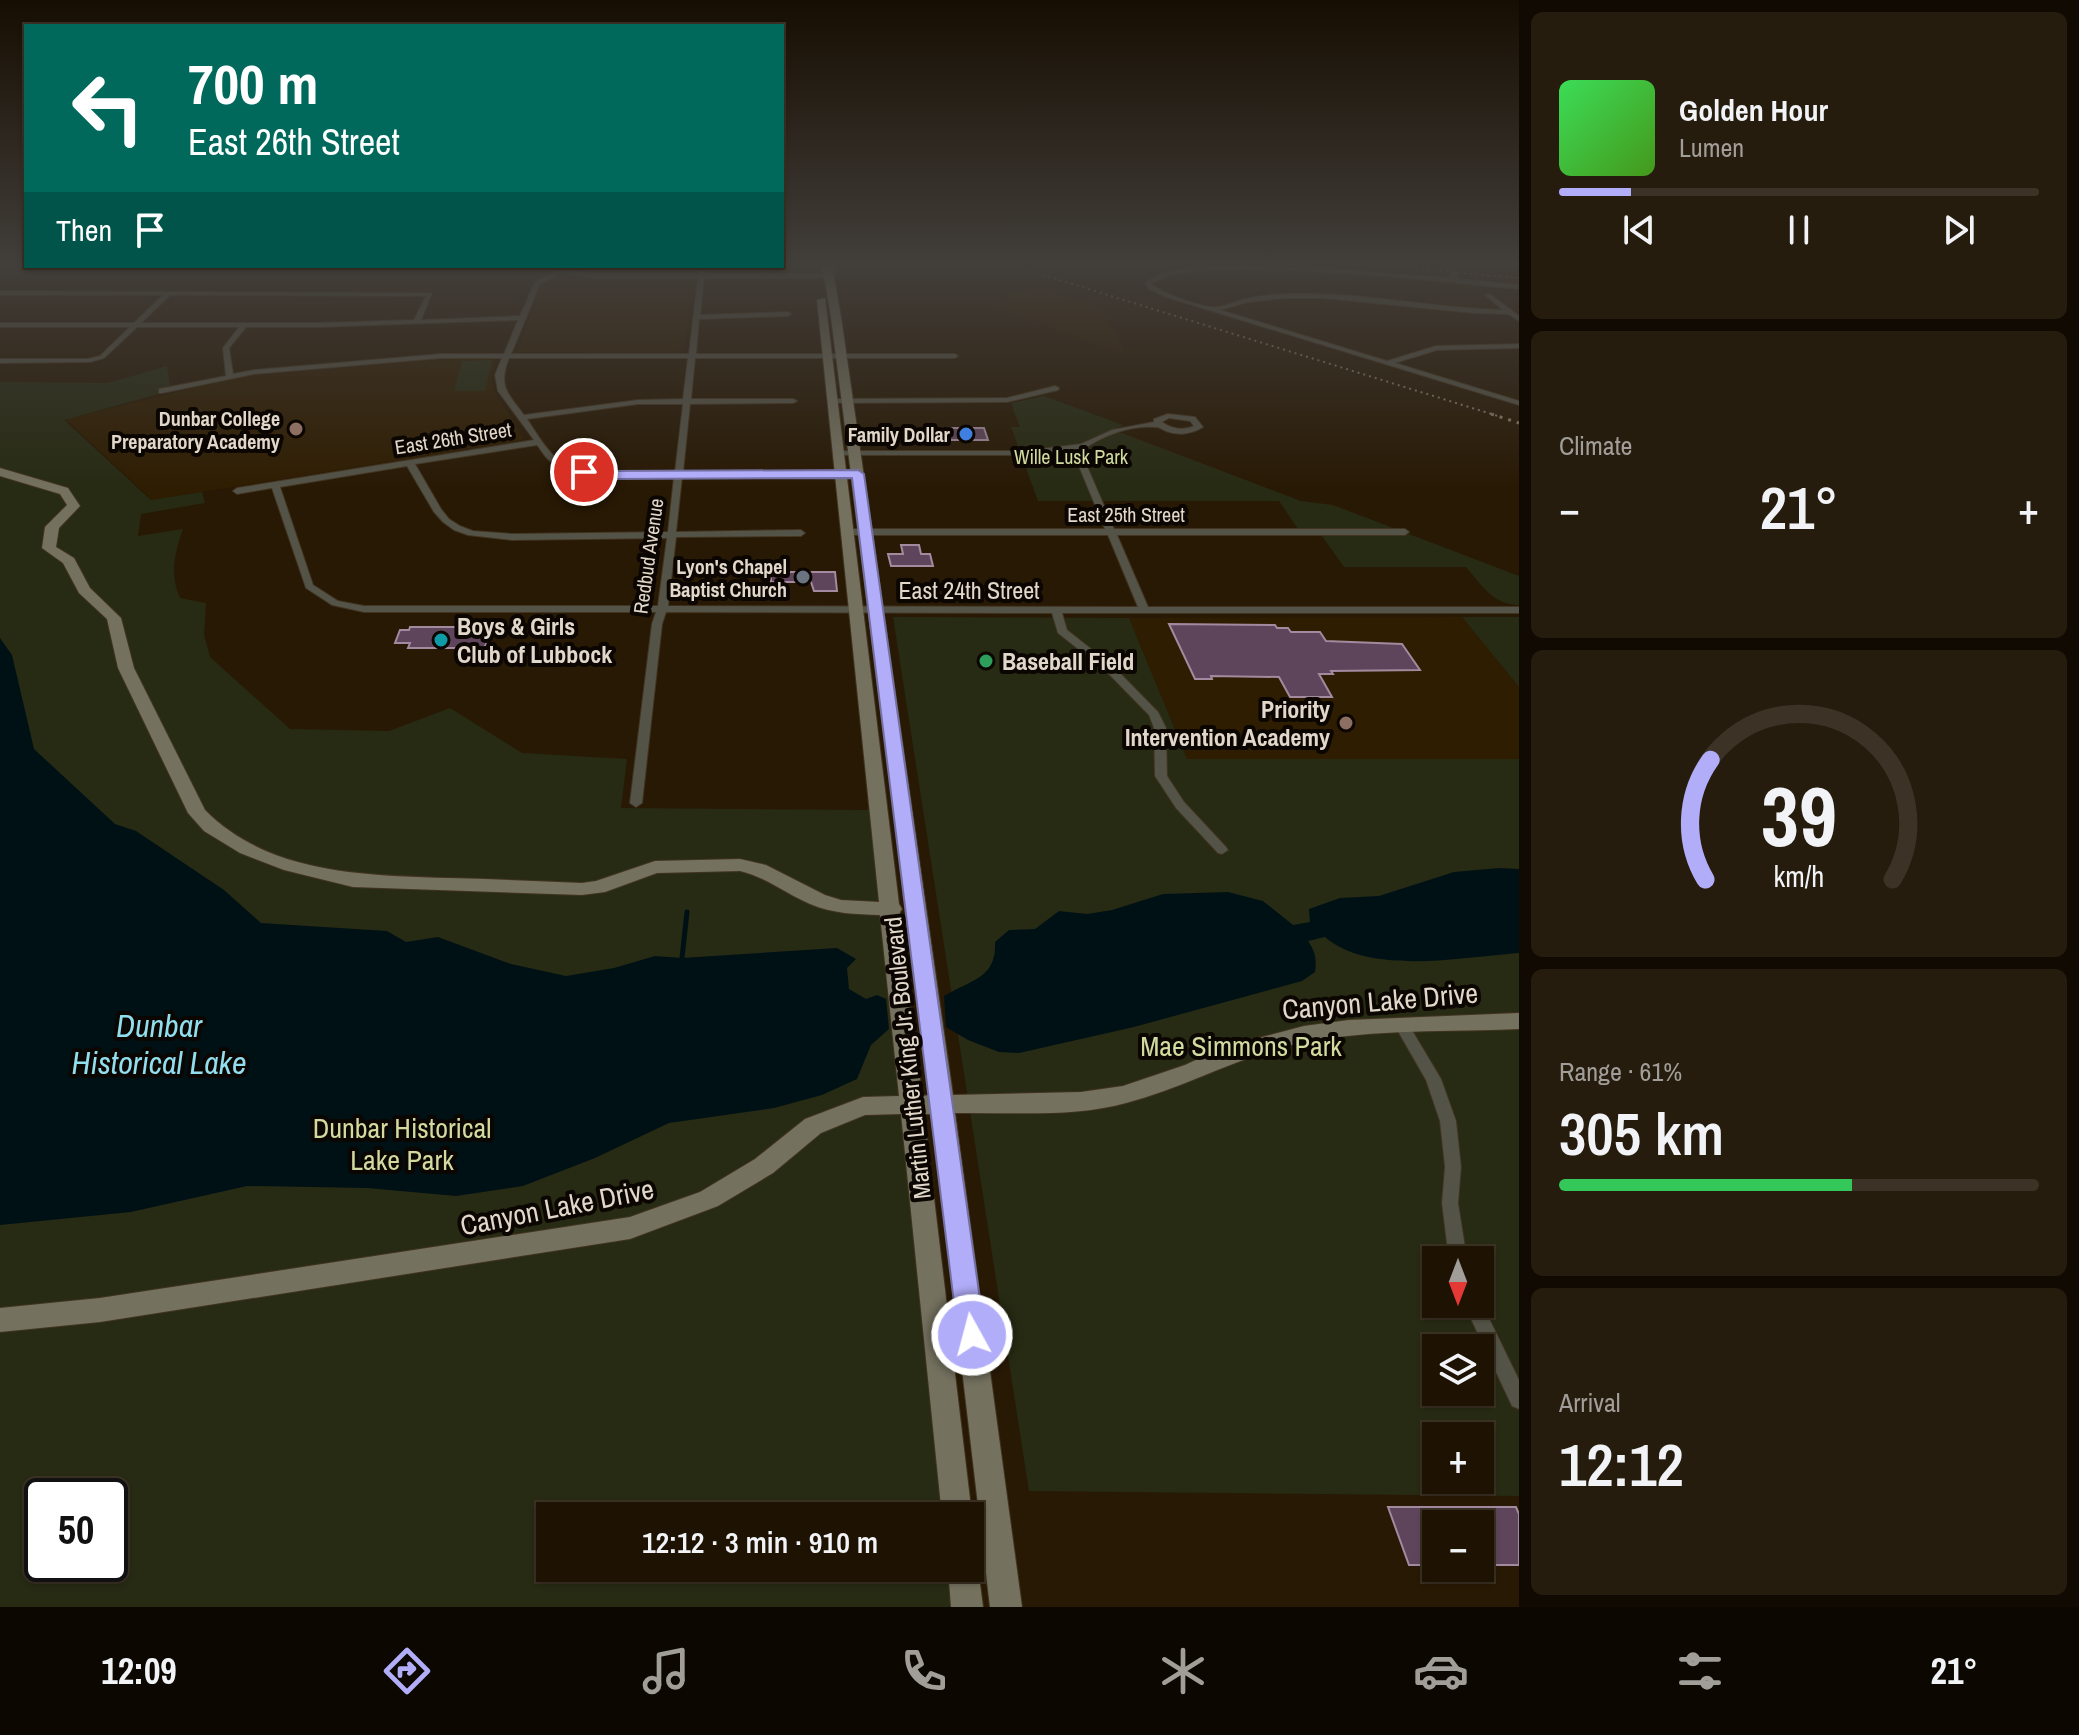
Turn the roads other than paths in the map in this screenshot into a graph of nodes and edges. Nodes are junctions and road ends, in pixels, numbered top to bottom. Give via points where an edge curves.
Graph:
1 (121, 339) edge
2 (233, 339) edge
3 (514, 339) edge
4 (693, 339) edge
5 (826, 339) edge
6 (838, 339) edge
7 (1308, 339) edge
8 (1519, 346) edge
9 (507, 356) junction
10 (691, 356) junction
11 (827, 356) junction
12 (841, 356) junction
13 (955, 356) dead end
14 (0, 361) edge
15 (1387, 363) junction
16 (230, 376) junction
17 (1055, 388) dead end
18 (162, 391) dead end
19 (685, 401) junction
20 (793, 401) dead end
21 (833, 401) junction
22 (848, 401) junction
23 (1519, 403) edge
24 (520, 418) junction
25 (1158, 424) dead end
26 (538, 442) junction
27 (1083, 446) junction
28 (846, 453) junction
29 (410, 463) junction
30 (0, 472) edge
31 (840, 474) junction
32 (858, 474) junction
33 (676, 475) junction
34 (275, 485) junction
35 (237, 491) dead end
36 (847, 532) junction
37 (865, 532) junction
38 (1405, 532) dead end
39 (801, 533) dead end
40 (1111, 533) junction
41 (671, 535) junction
42 (662, 609) junction
43 (854, 609) junction
44 (875, 609) junction
45 (1056, 610) junction
46 (1144, 610) junction
47 (1519, 610) edge
48 (636, 803) dead end
49 (1222, 850) dead end
50 (892, 909) junction
51 (1519, 1021) edge
52 (1402, 1026) junction
53 (911, 1103) junction
54 (943, 1104) junction
55 (1456, 1246) edge
56 (1480, 1318) edge
57 (0, 1320) edge
58 (1519, 1400) edge
59 (955, 1502) edge
60 (964, 1582) edge
61 (967, 1607) edge
62 (1006, 1607) edge

1 - 14 street via 93,360
2 - 16 street via 226,348
3 - 9 street
4 - 10 street, Redbud Avenue
5 - 11 main road, Martin Luther King Jr. Boulevard
6 - 12 main road, Martin Luther King Jr. Boulevard
7 - 15 street
8 - 15 street via 1443,347
9 - 10 street
9 - 16 street via 407,357
9 - 24 street via 500,384
10 - 11 street
10 - 19 street, Redbud Avenue
11 - 12 street
11 - 21 main road, Martin Luther King Jr. Boulevard
12 - 13 street
12 - 22 main road, Martin Luther King Jr. Boulevard
15 - 23 street
16 - 18 street
17 - 22 street via 1007,400
19 - 20 street
19 - 24 street via 620,403
19 - 33 street, Redbud Avenue
21 - 22 street
21 - 28 main road, Martin Luther King Jr. Boulevard
22 - 28 main road, Martin Luther King Jr. Boulevard
24 - 26 street
25 - 27 street via 1130,427
26 - 29 street, East 26th Street
26 - 33 street, East 26th Street via 551,458 574,470
27 - 28 street via 1024,453
27 - 40 street via 1077,455
28 - 31 main road, Martin Luther King Jr. Boulevard
28 - 32 main road, Martin Luther King Jr. Boulevard
29 - 34 street, East 26th Street
29 - 41 street via 441,517 475,534
30 - 50 main road via 70,496 74,506 52,527 49,548 69,561 84,590 114,618 126,668 197,813 229,839 305,870 353,881 582,889 655,867 740,865 840,907
31 - 32 street, East 26th Street
31 - 33 street, East 26th Street
31 - 36 main road, Martin Luther King Jr. Boulevard
32 - 37 main road, Martin Luther King Jr. Boulevard
33 - 41 street, Redbud Avenue
34 - 35 street, East 26th Street
34 - 42 street, East 24th Street via 305,579 325,598 395,611
36 - 37 street, East 25th Street
36 - 43 main road, Martin Luther King Jr. Boulevard
37 - 40 street, East 25th Street
37 - 44 main road, Martin Luther King Jr. Boulevard
38 - 40 street, East 25th Street
39 - 41 street
40 - 46 street
41 - 42 street, Redbud Avenue
42 - 43 street, East 24th Street
42 - 48 street, Redbud Avenue
43 - 44 street, East 24th Street
43 - 50 main road, Martin Luther King Jr. Boulevard
44 - 45 street, East 24th Street
44 - 54 main road, Martin Luther King Jr. Boulevard
45 - 46 street, East 24th Street
45 - 49 street via 1062,631 1154,714 1160,728 1161,776
46 - 47 street, East 24th Street
50 - 53 main road, Martin Luther King Jr. Boulevard
51 - 52 main road, Canyon Lake Drive
52 - 54 main road, Canyon Lake Drive via 1271,1040 1124,1095 1041,1104
52 - 55 street via 1433,1079 1448,1121
53 - 54 main road, Canyon Lake Drive
53 - 57 main road, Canyon Lake Drive via 863,1106 839,1114 813,1126 736,1184 667,1217 630,1228 100,1310
53 - 59 main road, Martin Luther King Jr. Boulevard
54 - 62 main road, Martin Luther King Jr. Boulevard
56 - 58 street
60 - 61 main road

